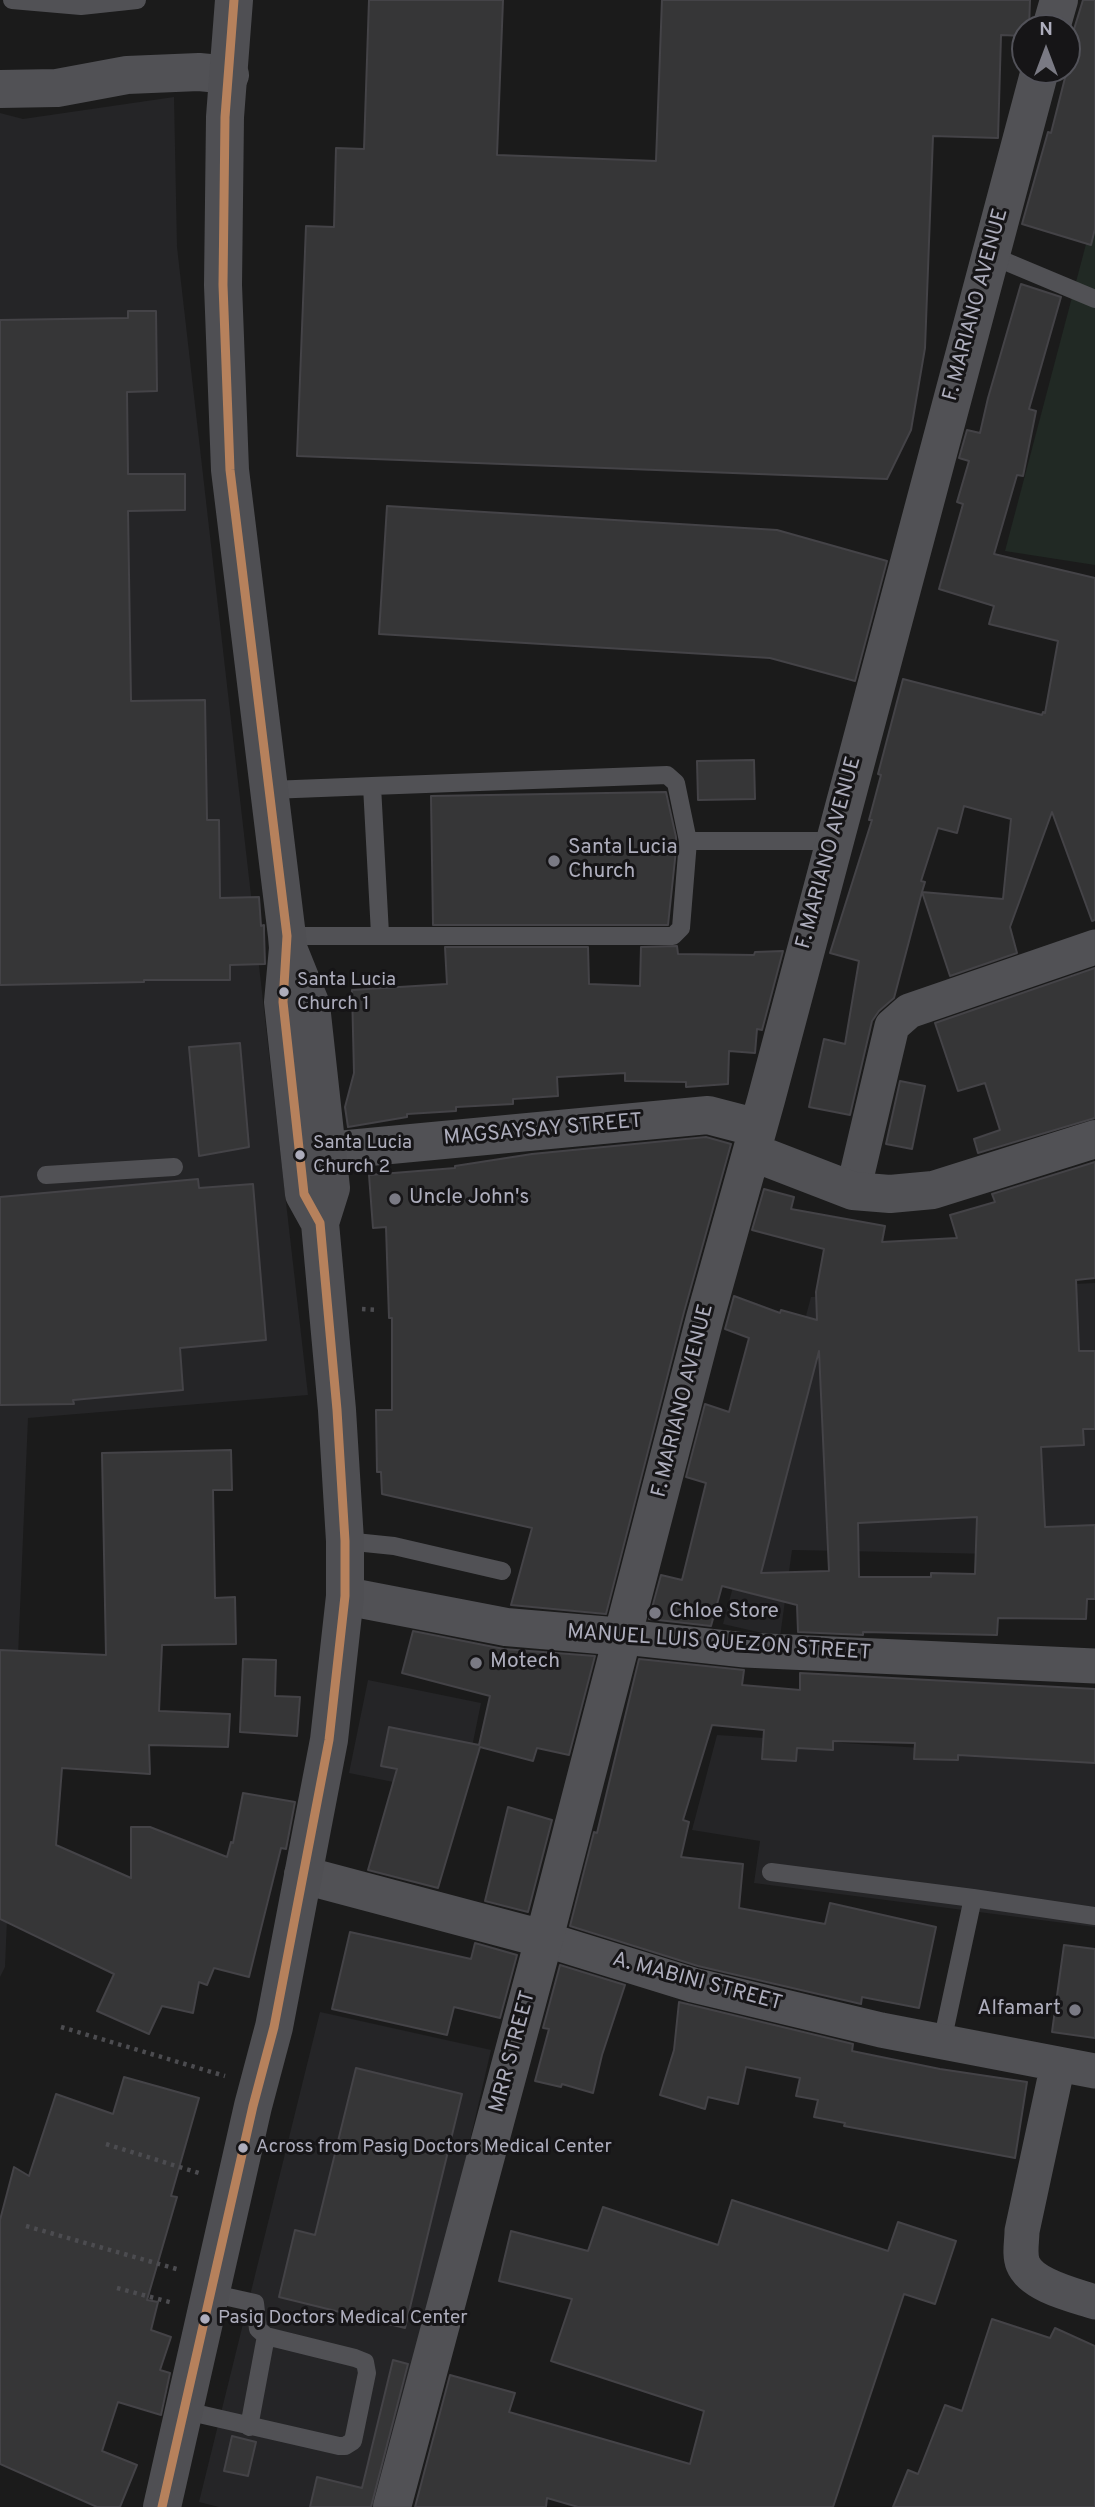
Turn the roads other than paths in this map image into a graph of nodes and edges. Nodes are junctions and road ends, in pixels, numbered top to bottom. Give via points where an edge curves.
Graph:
1 (12, 0) edge
2 (137, 0) edge
3 (234, 0) edge
4 (230, 75) junction
5 (1036, 84) edge
6 (0, 89) edge
7 (990, 255) junction
8 (1095, 299) edge
9 (372, 786) junction
10 (270, 790) junction
11 (688, 841) junction
12 (833, 841) junction
13 (380, 934) junction
14 (287, 942) junction
15 (1095, 947) edge
16 (1095, 1139) edge
17 (755, 1140) junction
18 (327, 1151) junction
19 (174, 1167) dead end
20 (46, 1175) dead end
21 (853, 1191) junction
22 (320, 1223) junction
23 (345, 1541) junction
24 (502, 1571) dead end
25 (345, 1595) junction
26 (624, 1637) junction
27 (1095, 1666) edge
28 (771, 1872) dead end
29 (303, 1875) junction
30 (973, 1898) junction
31 (1095, 1916) edge
32 (544, 1939) junction
33 (942, 2042) junction
34 (1058, 2064) junction
35 (1095, 2071) edge
36 (210, 2295) junction
37 (1095, 2302) edge
38 (266, 2336) junction
39 (186, 2411) junction
40 (249, 2427) junction
41 (162, 2507) edge
42 (391, 2507) edge

1 - 2 lane via 81,6
3 - 4 main road
4 - 6 street via 127,75 57,88
4 - 10 main road via 225,117 223,285 230,470
5 - 7 street, F. MARIANO AVENUE
7 - 8 lane
7 - 12 street, F. MARIANO AVENUE
9 - 10 lane
9 - 11 lane via 667,775 676,783
9 - 13 lane
10 - 14 main road
11 - 12 lane
11 - 13 lane via 681,928 673,936
12 - 17 street, F. MARIANO AVENUE
13 - 14 lane
14 - 18 main road via 311,1005
14 - 22 main road via 283,1002 304,1194
15 - 21 street via 909,1011 892,1026
16 - 21 street, MAGSAYSAY STREET via 933,1190
17 - 18 street, MAGSAYSAY STREET via 708,1115
17 - 21 street, MAGSAYSAY STREET via 787,1164
17 - 26 street, F. MARIANO AVENUE
18 - 22 main road via 331,1188
19 - 20 lane
22 - 23 main road
23 - 24 lane via 394,1546
23 - 25 main road
25 - 26 street, MANUEL LUIS QUEZON STREET via 506,1627
25 - 29 main road via 330,1740
26 - 27 street, MANUEL LUIS QUEZON STREET via 745,1650
26 - 32 street, MRR STREET
28 - 30 lane
29 - 32 street, A. MABINI STREET
29 - 36 main road via 274,2027
30 - 31 lane
30 - 33 lane
32 - 33 street, A. MABINI STREET via 693,1985
32 - 42 street, MRR STREET
33 - 34 street, A. MABINI STREET
34 - 35 street, A. MABINI STREET
34 - 37 street via 1022,2231 1021,2256 1034,2280
36 - 38 lane via 256,2303 258,2329
36 - 39 main road
38 - 40 lane
38 - 40 lane via 355,2358 365,2362 367,2373 353,2441 345,2446
39 - 40 lane
39 - 41 main road

